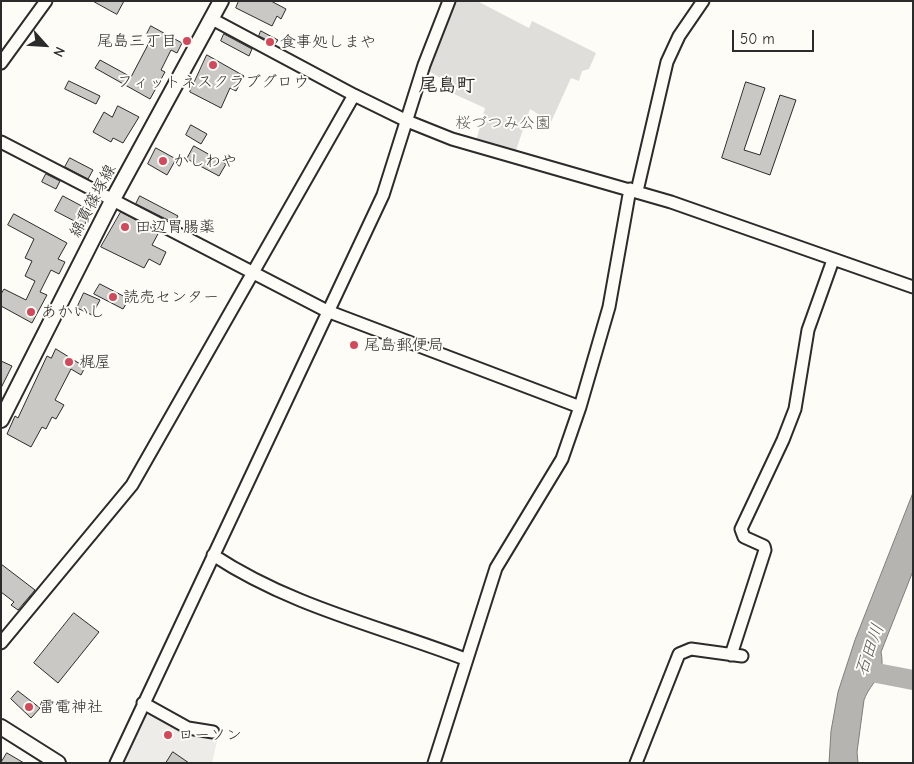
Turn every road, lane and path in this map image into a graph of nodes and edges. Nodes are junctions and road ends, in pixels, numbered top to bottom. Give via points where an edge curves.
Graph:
1 (46, 1) edge
2 (221, 1) edge
3 (449, 1) edge
4 (703, 1) edge
5 (212, 19) junction
6 (1, 63) edge
7 (354, 94) junction
8 (407, 121) junction
9 (1, 142) edge
10 (633, 190) junction
11 (112, 200) junction
12 (833, 260) junction
13 (251, 273) junction
14 (913, 287) edge
15 (327, 311) junction
16 (580, 407) junction
17 (1, 420) edge
18 (213, 555) junction
19 (1, 643) edge
20 (466, 659) junction
21 (143, 703) junction
22 (1, 727) edge
23 (213, 732) dead end
24 (58, 763) edge
25 (116, 763) edge
26 (434, 763) edge
27 (636, 763) edge

1 - 6 street
2 - 5 main road, 綿貫篠塚線
3 - 8 street
4 - 10 street via 679,36 667,62
5 - 7 street
5 - 11 main road, 綿貫篠塚線
7 - 8 street
7 - 13 street
8 - 10 street via 452,138
8 - 15 street via 382,195
9 - 11 street
10 - 12 street
10 - 16 street via 609,307
11 - 13 street
11 - 17 main road, 綿貫篠塚線
12 - 14 street
12 - 27 street via 808,330 794,410 740,529 744,538 764,546 765,550 736,656 690,648 678,654
13 - 15 street
13 - 19 street via 132,485
15 - 16 street
15 - 18 street
16 - 20 street via 562,459 496,568
18 - 20 street via 246,577 302,602
18 - 21 street
20 - 26 street
21 - 23 street via 188,728
21 - 25 street
22 - 24 main road

